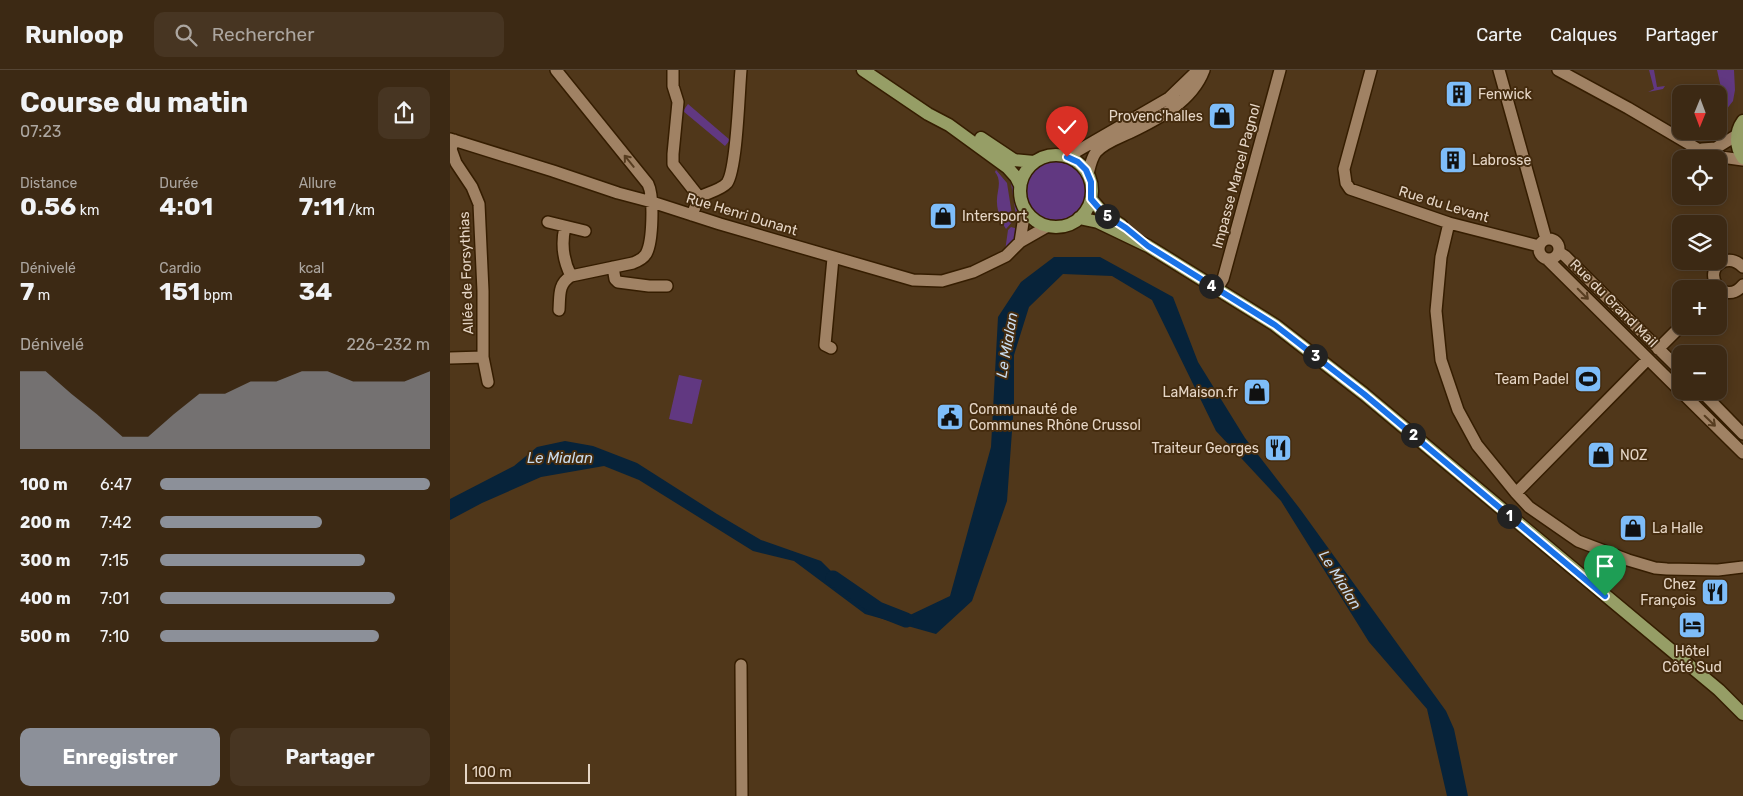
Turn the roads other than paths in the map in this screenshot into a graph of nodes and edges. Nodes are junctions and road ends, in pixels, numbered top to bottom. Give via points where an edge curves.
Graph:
1 (556, 70) edge
2 (673, 70) edge
3 (741, 70) edge
4 (863, 70) edge
5 (874, 70) edge
6 (1198, 70) edge
7 (1204, 70) edge
8 (1280, 70) edge
9 (1371, 70) edge
10 (1499, 70) edge
11 (1558, 70) edge
12 (1743, 121) edge
13 (1737, 135) junction
14 (452, 140) edge
15 (1695, 148) junction
16 (1067, 157) junction
17 (1743, 159) edge
18 (1034, 162) junction
19 (1088, 174) junction
20 (1020, 186) junction
21 (699, 197) junction
22 (1091, 199) junction
23 (652, 202) junction
24 (1025, 210) junction
25 (692, 215) junction
26 (1080, 218) junction
27 (548, 222) dead end
28 (1449, 223) junction
29 (565, 226) junction
30 (1048, 226) junction
31 (585, 231) dead end
32 (1020, 242) junction
33 (1542, 242) junction
34 (1148, 246) junction
35 (1559, 252) junction
36 (834, 258) junction
37 (1548, 260) junction
38 (613, 267) junction
39 (1743, 267) edge
40 (571, 276) junction
41 (1715, 280) edge
42 (1743, 285) edge
43 (667, 286) dead end
44 (1217, 289) junction
45 (1727, 292) edge
46 (559, 310) dead end
47 (1672, 335) edge
48 (831, 348) dead end
49 (1658, 349) junction
50 (484, 357) junction
51 (450, 358) edge
52 (1648, 359) junction
53 (1672, 362) edge
54 (488, 382) dead end
55 (1710, 400) edge
56 (1743, 434) edge
57 (1743, 453) edge
58 (1516, 494) junction
59 (1743, 567) edge
60 (741, 665) dead end
61 (1719, 690) junction
62 (1743, 704) edge
63 (1743, 714) edge
64 (742, 796) edge

23 -> 1 street via 648,184
2 - 21 street via 672,86 678,102 673,164
3 - 21 street via 730,176 724,186
4 - 20 main road via 949,125 1008,168
5 - 18 main road via 1014,160
6 - 16 street via 1169,98
7 - 19 street via 1192,91 1170,110 1097,151
8 - 44 street, Impasse Marcel Pagnol via 1223,279
9 - 28 street, Rue du Levant via 1346,162 1346,183 1354,192
10 - 33 street
11 - 15 street
12 - 13 main road
13 - 15 street via 1716,148
13 - 17 main road
14 - 23 street, Rue Henri Dunant
14 - 50 street, Allée de Forsythias via 456,163 472,186 479,204
15 - 17 street via 1714,156
16 - 18 main road via 1048,156
16 - 19 main road via 1078,162
18 - 20 main road
19 - 22 main road via 1092,186
20 - 24 main road
21 - 25 street
22 - 26 main road
22 - 34 main road via 1104,214
23 - 25 street, Rue Henri Dunant
23 - 38 street via 648,252 633,263
24 - 30 main road
24 - 32 street
25 - 36 street, Rue Henri Dunant
26 - 30 main road via 1068,225
26 - 34 main road via 1098,222
27 - 29 street
28 - 33 street, Rue du Levant
28 - 58 street via 1436,311 1441,360 1458,410 1477,445
29 - 31 street
29 - 40 street via 562,240
30 - 32 street, Rue Henri Dunant
32 - 36 street, Rue Henri Dunant via 991,264 942,281 913,280
33 - 35 street via 1555,241
33 - 37 street via 1539,254
34 - 44 main road
35 - 37 street
35 - 49 street, Rue du Grand Mail
36 - 48 street via 833,304 825,345
37 -> 52 street, Rue du Grand Mail
38 - 40 street
38 - 43 street via 618,282
39 - 41 street via 1740,263 1726,260 1715,268
40 - 46 street via 564,280 560,291
42 - 45 street
44 - 61 main road via 1275,325 1364,394
47 - 49 street
49 - 52 street via 1650,348
49 - 53 street, Rue du Grand Mail
50 - 51 street
50 - 54 street, Allée de Forsythias
52 -> 57 street, Rue du Grand Mail
52 - 58 street
55 - 56 street
58 - 59 street via 1529,507 1578,541 1628,560 1667,569
60 - 64 street
61 - 62 main road
61 - 63 main road

